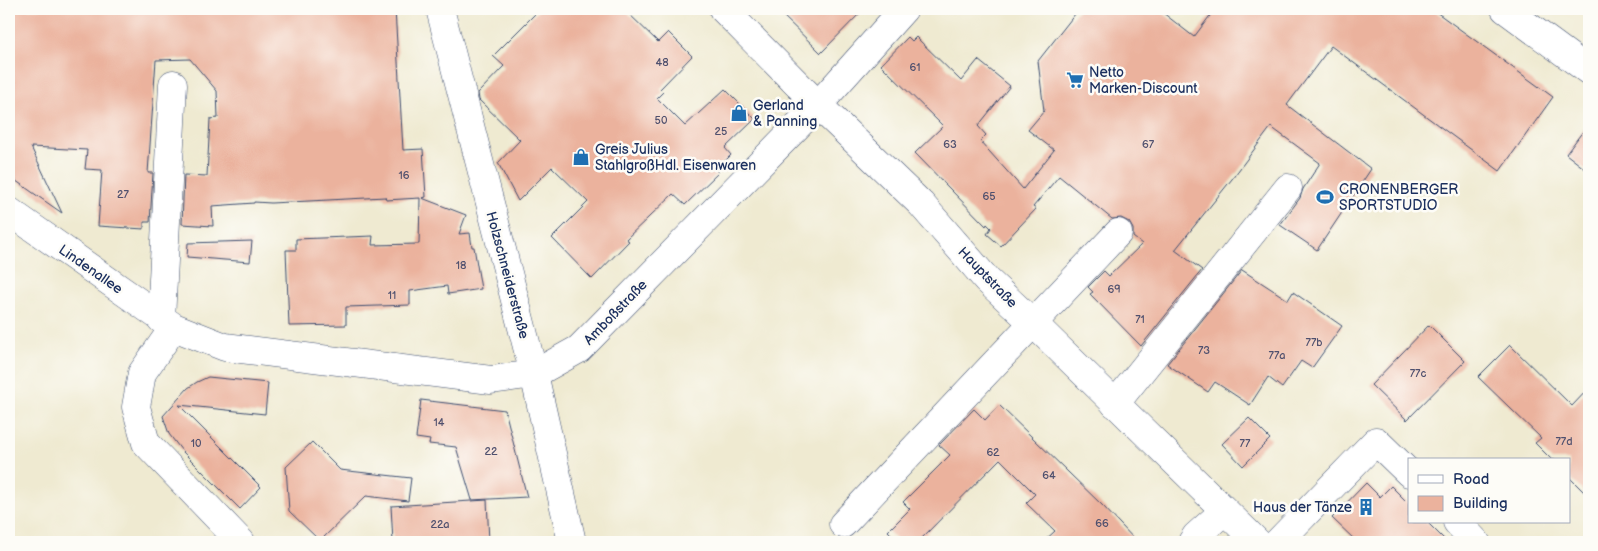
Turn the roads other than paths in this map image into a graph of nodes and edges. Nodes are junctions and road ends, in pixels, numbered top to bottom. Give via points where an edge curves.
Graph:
1 (440, 9) edge
2 (723, 9) edge
3 (904, 9) edge
4 (1505, 9) edge
5 (1589, 71) edge
6 (174, 84) dead end
7 (818, 105) junction
8 (1288, 188) dead end
9 (9, 210) edge
10 (1118, 233) dead end
11 (1032, 322) junction
12 (168, 323) junction
13 (534, 374) junction
14 (1115, 404) junction
15 (1408, 472) edge
16 (1224, 511) junction
17 (843, 524) dead end
18 (1459, 524) edge
19 (241, 542) edge
20 (572, 542) edge
21 (1192, 542) edge
22 (1257, 542) edge
23 (1278, 542) edge
24 (1476, 542) edge

1 - 13 street, Holzschneiderstraße
2 - 7 street, Hauptstraße
3 - 7 street, Amboßstraße
4 - 5 street
6 - 12 street
7 - 11 street, Hauptstraße via 921,204 987,280
7 - 13 street, Amboßstraße via 579,349
8 - 14 street
9 - 12 street, Lindenallee
10 - 11 street
11 - 14 street, Hauptstraße
11 - 17 street
12 - 13 street, Amboßstraße via 225,347 491,380
12 - 19 street via 142,373 136,407 146,443
13 - 20 street, Holzschneiderstraße
14 - 16 street, Hauptstraße
15 - 23 street via 1376,440
16 - 21 street
16 - 22 street, Hauptstraße
18 - 24 street

